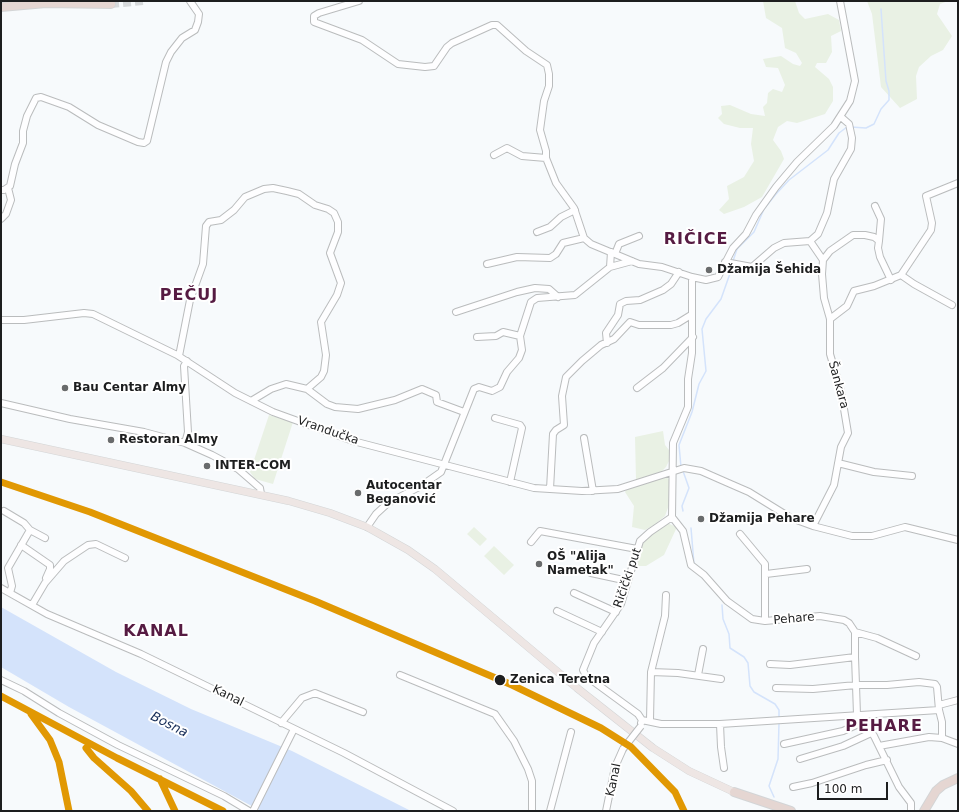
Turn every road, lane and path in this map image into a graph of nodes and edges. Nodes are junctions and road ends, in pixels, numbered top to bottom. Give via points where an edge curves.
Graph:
1 (190, 1) edge
2 (359, 1) edge
3 (840, 1) edge
4 (111, 4) dead end
5 (1, 7) edge
6 (841, 117) junction
7 (494, 155) dead end
8 (546, 158) junction
9 (958, 183) edge
10 (8, 188) junction
11 (1, 190) edge
12 (875, 206) dead end
13 (575, 210) junction
14 (1, 219) edge
15 (536, 232) dead end
16 (639, 236) dead end
17 (584, 238) junction
18 (810, 241) junction
19 (879, 241) junction
20 (613, 253) junction
21 (824, 260) junction
22 (632, 262) junction
23 (731, 263) junction
24 (487, 264) dead end
25 (610, 267) junction
26 (679, 272) junction
27 (901, 275) junction
28 (692, 277) junction
29 (891, 280) junction
30 (558, 297) junction
31 (952, 305) dead end
32 (456, 312) dead end
33 (691, 316) junction
34 (830, 319) junction
35 (1, 320) edge
36 (520, 336) junction
37 (477, 337) dead end
38 (693, 337) junction
39 (607, 343) junction
40 (179, 356) junction
41 (187, 361) junction
42 (307, 388) junction
43 (637, 388) dead end
44 (251, 401) junction
45 (1, 403) edge
46 (464, 412) junction
47 (495, 418) dead end
48 (584, 438) dead end
49 (1, 439) edge
50 (185, 443) junction
51 (838, 463) junction
52 (444, 465) junction
53 (678, 470) junction
54 (912, 476) dead end
55 (510, 482) junction
56 (550, 490) junction
57 (593, 491) junction
58 (260, 494) junction
59 (4, 511) dead end
60 (672, 517) junction
61 (813, 526) junction
62 (367, 527) junction
63 (30, 530) junction
64 (740, 534) dead end
65 (45, 538) dead end
66 (958, 540) edge
67 (531, 542) dead end
68 (21, 545) junction
69 (637, 549) junction
70 (125, 558) dead end
71 (807, 569) dead end
72 (591, 573) dead end
73 (766, 574) junction
74 (628, 581) junction
75 (45, 583) junction
76 (1, 588) edge
77 (10, 593) junction
78 (574, 593) dead end
79 (666, 595) dead end
80 (32, 606) junction
81 (556, 611) dead end
82 (616, 612) junction
83 (765, 621) junction
84 (602, 632) junction
85 (854, 632) junction
86 (703, 649) dead end
87 (916, 656) dead end
88 (855, 657) junction
89 (770, 664) dead end
90 (651, 672) junction
91 (400, 675) dead end
92 (698, 675) junction
93 (721, 679) dead end
94 (1, 680) edge
95 (856, 685) junction
96 (776, 688) dead end
97 (958, 700) edge
98 (939, 707) junction
99 (363, 712) dead end
100 (857, 715) junction
101 (650, 720) junction
102 (863, 722) junction
103 (281, 723) junction
104 (641, 723) junction
105 (720, 724) junction
106 (294, 729) junction
107 (572, 732) dead end
108 (871, 733) junction
109 (942, 738) junction
110 (784, 744) dead end
111 (958, 744) edge
112 (879, 746) junction
113 (800, 759) dead end
114 (887, 760) junction
115 (724, 768) dead end
116 (958, 778) edge
117 (793, 787) dead end
118 (734, 792) junction
119 (925, 808) edge
120 (252, 811) edge
121 (453, 811) edge
122 (532, 811) edge
123 (550, 811) edge
124 (606, 811) edge
125 (774, 811) edge
126 (791, 811) edge
127 (911, 811) edge

1 - 10 street via 199,14 198,22 194,30 179,42 166,62 147,141 138,142 98,125 69,107 42,97 36,98 27,116 23,143
2 - 8 street via 319,13 314,16 314,22 362,40 398,64 425,68 434,66 452,43 497,25 526,51 547,65 550,74 549,86 540,130
3 - 6 street via 855,81 850,101
4 - 5 highway via 46,3
6 - 18 street via 849,127 852,138 850,149 834,179 824,223 818,234
6 - 23 street via 776,187 746,234 733,248
7 - 8 street via 507,148 522,156
8 - 13 street via 556,183
9 - 27 street via 926,196 932,223 931,230
10 - 11 street
10 - 14 street via 11,200 6,214
12 - 19 street via 881,219
13 - 15 street via 561,217 550,227
13 - 17 street
16 - 20 street via 619,244
17 - 20 street via 591,244
17 - 24 street via 563,243 550,258 516,257
18 - 21 street
18 - 23 street via 784,243 752,266
19 - 21 street via 869,235 853,235 830,251
19 - 29 street via 880,257
20 - 22 street
20 - 25 street
21 - 34 street, Šankara via 824,298
22 - 25 street
22 - 26 street
23 - 28 street via 718,277 706,280
25 - 30 street via 578,293
26 - 28 street
26 - 39 street via 663,290 640,300 620,304 618,315 606,333
27 - 29 street
27 - 31 street
28 - 33 street
29 - 34 street via 854,291 847,306
30 - 32 street via 548,289 535,288
30 - 36 street via 537,298 531,302
33 - 38 street
33 - 39 street via 671,325 639,325 632,322
34 - 51 street, Šankara via 830,354 841,391 848,433 841,447
35 - 40 street, Vrandučka via 93,314
36 - 37 street via 503,332 496,336
36 - 46 street via 521,354 507,372 500,387 492,391 477,387 474,389
38 - 43 street via 663,368
38 - 53 street via 688,407 673,443
39 - 56 street via 582,361 566,377 562,396 564,425 553,434
40 - 41 street, Vrandučka
40 - 42 street via 190,300 203,264 206,226 209,222 221,220 245,198 264,189 273,188 300,194 315,205 328,209 338,222 338,232 330,253 341,283 321,322 326,355 324,371 321,377
41 - 44 street, Vrandučka
41 - 50 street via 184,366 188,432
42 - 44 street via 286,384
42 - 46 street via 327,404 358,409 395,400 422,389 436,395 436,402
44 - 52 street, Vrandučka via 273,412 353,441
45 - 50 street via 144,432
46 - 52 street
47 - 55 street via 520,425 522,428
48 - 57 street
49 - 58 main road
50 - 58 street via 238,470 260,488
51 - 54 street via 874,472
51 - 61 street, Šankara via 834,485
52 - 55 street, Vrandučka
52 - 62 street via 434,478 388,503
53 - 57 street, Vrandučka via 618,489
53 - 60 street
53 - 61 street via 701,471 749,492 791,518
55 - 56 street, Vrandučka
56 - 57 street, Vrandučka
58 - 62 main road via 320,509
59 - 63 street via 24,523
60 - 69 street, Ričički put via 643,536
60 - 83 street, Pehare via 683,531 691,565 704,575 727,601 752,618
61 - 66 street via 852,536 887,534 905,527
62 - 118 main road via 435,569 653,748 689,771
63 - 65 street
63 - 68 street
64 - 73 street via 762,559
67 - 69 street via 540,531
68 - 75 street via 50,565
68 - 77 street via 8,568 12,586
69 - 74 street, Ričički put
70 - 75 street via 96,544 88,545 64,561
71 - 73 street
72 - 74 street
73 - 83 street
74 - 82 street, Ričički put via 622,604
75 - 80 street
76 - 77 street, Kanal
77 - 80 street, Kanal
78 - 82 street
79 - 90 street via 665,616
80 - 103 street, Kanal via 141,654
81 - 84 street
82 - 84 street, Ričički put
83 - 85 street, Pehare via 820,616 844,620
84 - 104 street, Ričički put via 594,643 583,670 586,676 634,710
85 - 87 street via 877,638
85 - 88 street
86 - 92 street
88 - 89 street via 790,665
88 - 95 street
90 - 92 street
90 - 101 street
91 - 122 street via 495,714 514,741 528,769 532,781
92 - 93 street
94 - 120 street via 118,745
95 - 96 street via 813,690
95 - 98 street via 935,684
95 - 100 street
97 - 98 street
98 - 100 street
98 - 109 street
99 - 103 street via 315,693 302,698
100 - 102 street
100 - 105 street
101 - 104 street
101 - 105 street via 661,724
102 - 108 street
102 - 110 street via 843,731
103 - 106 street, Kanal
104 - 124 street, Kanal, bridge via 623,749 615,767
105 - 115 street via 720,747
106 - 120 street
106 - 121 street, Kanal via 376,769
107 - 123 street
108 - 112 street
108 - 113 street via 850,743
109 - 111 street
109 - 112 street via 930,737
112 - 114 street
114 - 117 street
114 - 127 street via 899,787 911,803
116 - 119 highway via 943,785
118 - 125 highway via 750,803
118 - 126 highway

